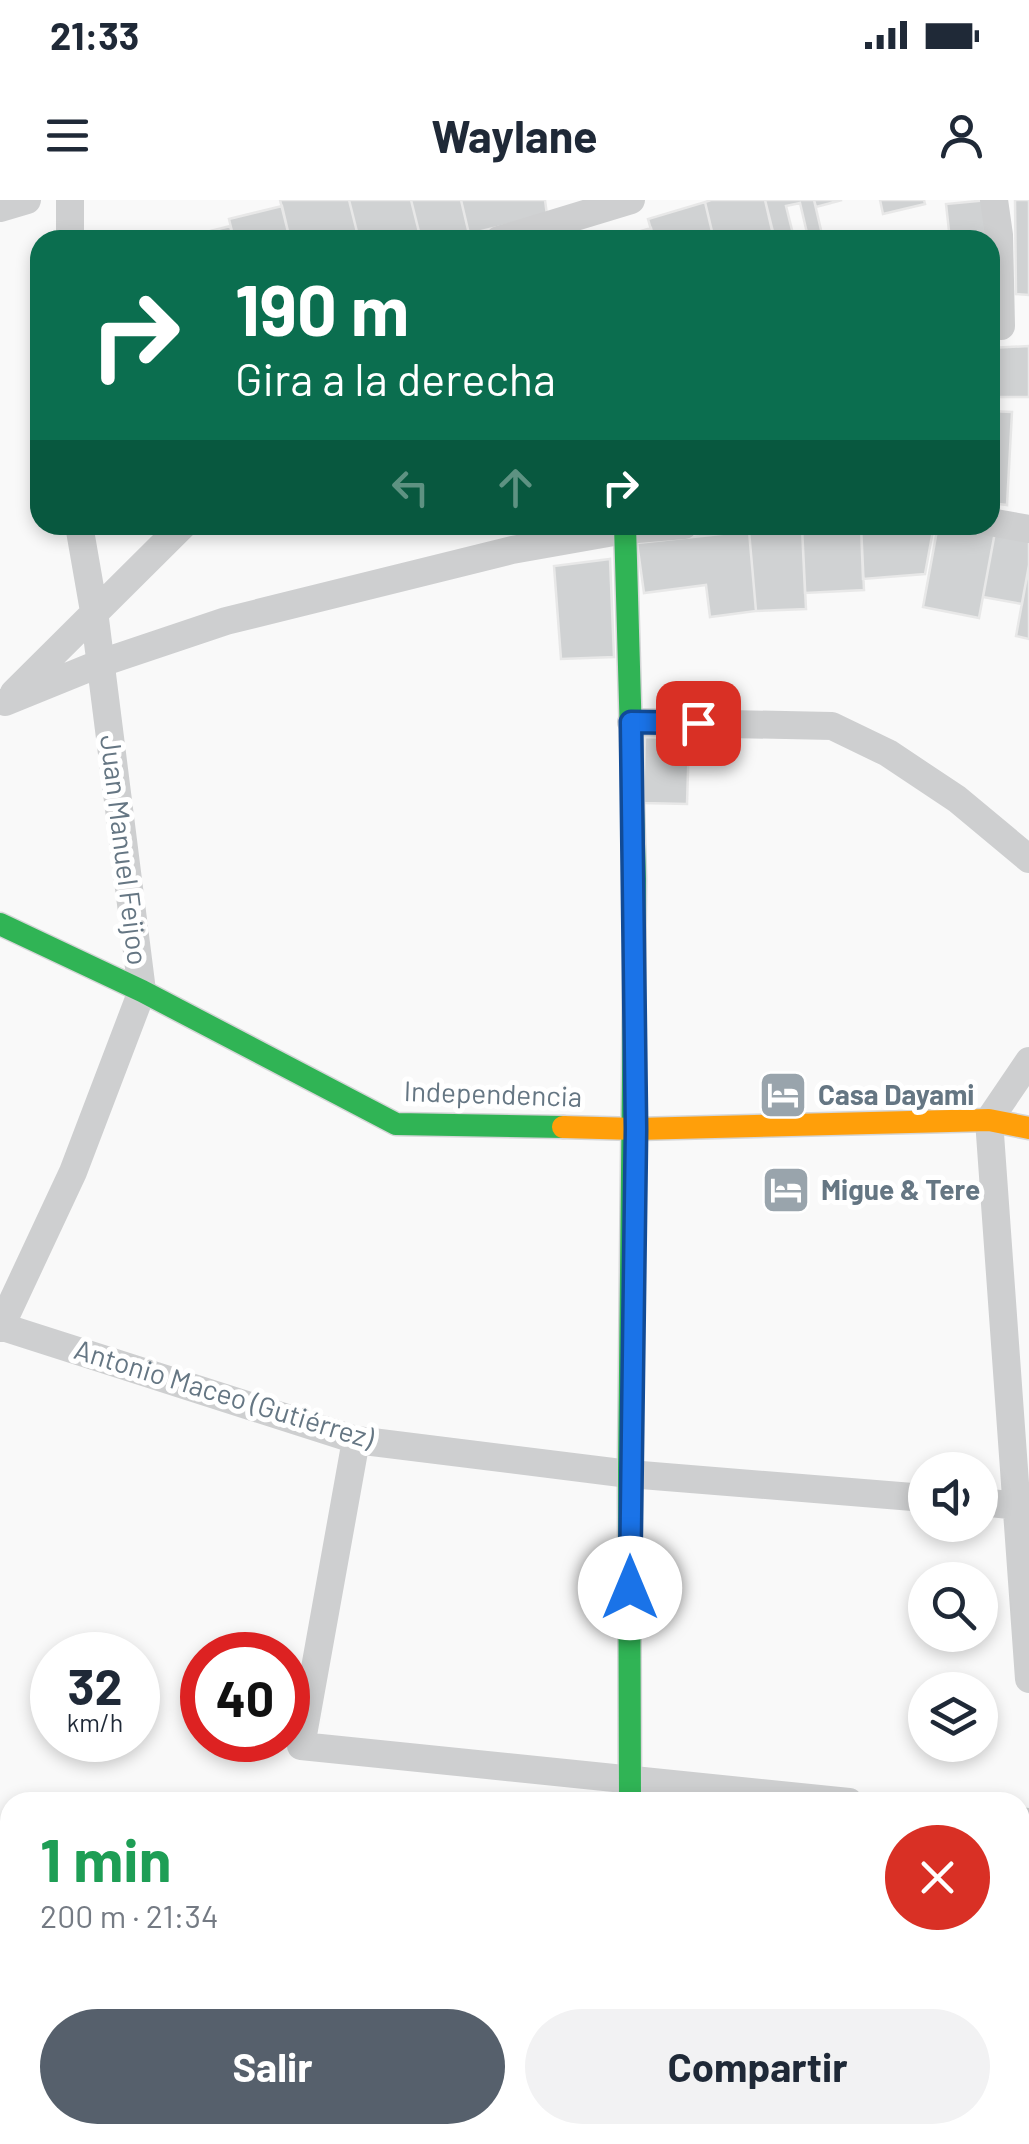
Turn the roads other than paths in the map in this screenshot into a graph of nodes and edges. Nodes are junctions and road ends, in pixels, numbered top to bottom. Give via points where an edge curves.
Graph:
1 (27, 200) edge
2 (70, 200) edge
3 (631, 200) edge
4 (994, 200) edge
5 (0, 208) edge
6 (579, 218) edge
7 (70, 230) edge
8 (535, 230) edge
9 (998, 230) edge
10 (1000, 246) edge
11 (1007, 327) edge
12 (1000, 524) edge
13 (1029, 529) edge
14 (81, 535) edge
15 (173, 535) edge
16 (586, 535) edge
17 (625, 535) edge
18 (94, 611) junction
19 (101, 664) junction
20 (2, 705) edge
21 (631, 722) junction
22 (1029, 859) edge
23 (0, 924) edge
24 (142, 992) junction
25 (1029, 1061) edge
26 (989, 1120) junction
27 (1029, 1128) edge
28 (636, 1129) junction
29 (1, 1328) edge
30 (356, 1440) junction
31 (630, 1474) junction
32 (908, 1497) edge
33 (1022, 1506) edge
34 (1029, 1679) edge
35 (630, 1791) edge

1 - 5 street
2 - 7 street
3 - 6 street
4 - 9 street
6 - 8 street
10 - 11 street
12 - 13 street
14 - 18 street, Juan Manuel Feijoo
15 - 18 street
16 - 19 street via 226,621
17 - 21 street
18 - 19 street, Juan Manuel Feijoo
18 - 20 street
19 - 20 street
19 - 24 street, Juan Manuel Feijoo
21 - 22 street via 832,726 958,799
21 - 28 street
23 - 24 street, Independencia
24 - 28 street, Independencia via 396,1124
24 - 29 street, Juan Manuel Feijoo via 73,1172
25 - 26 street
26 - 27 street, Independencia
26 - 28 street, Independencia
26 - 33 street
28 - 31 street
29 - 30 street, Antonio Maceo (Gutiérrez)
30 - 31 street, Antonio Maceo (Gutiérrez)
30 - 35 street via 301,1746
31 - 32 street, Antonio Maceo (Gutiérrez)
31 - 35 street
33 - 34 street

